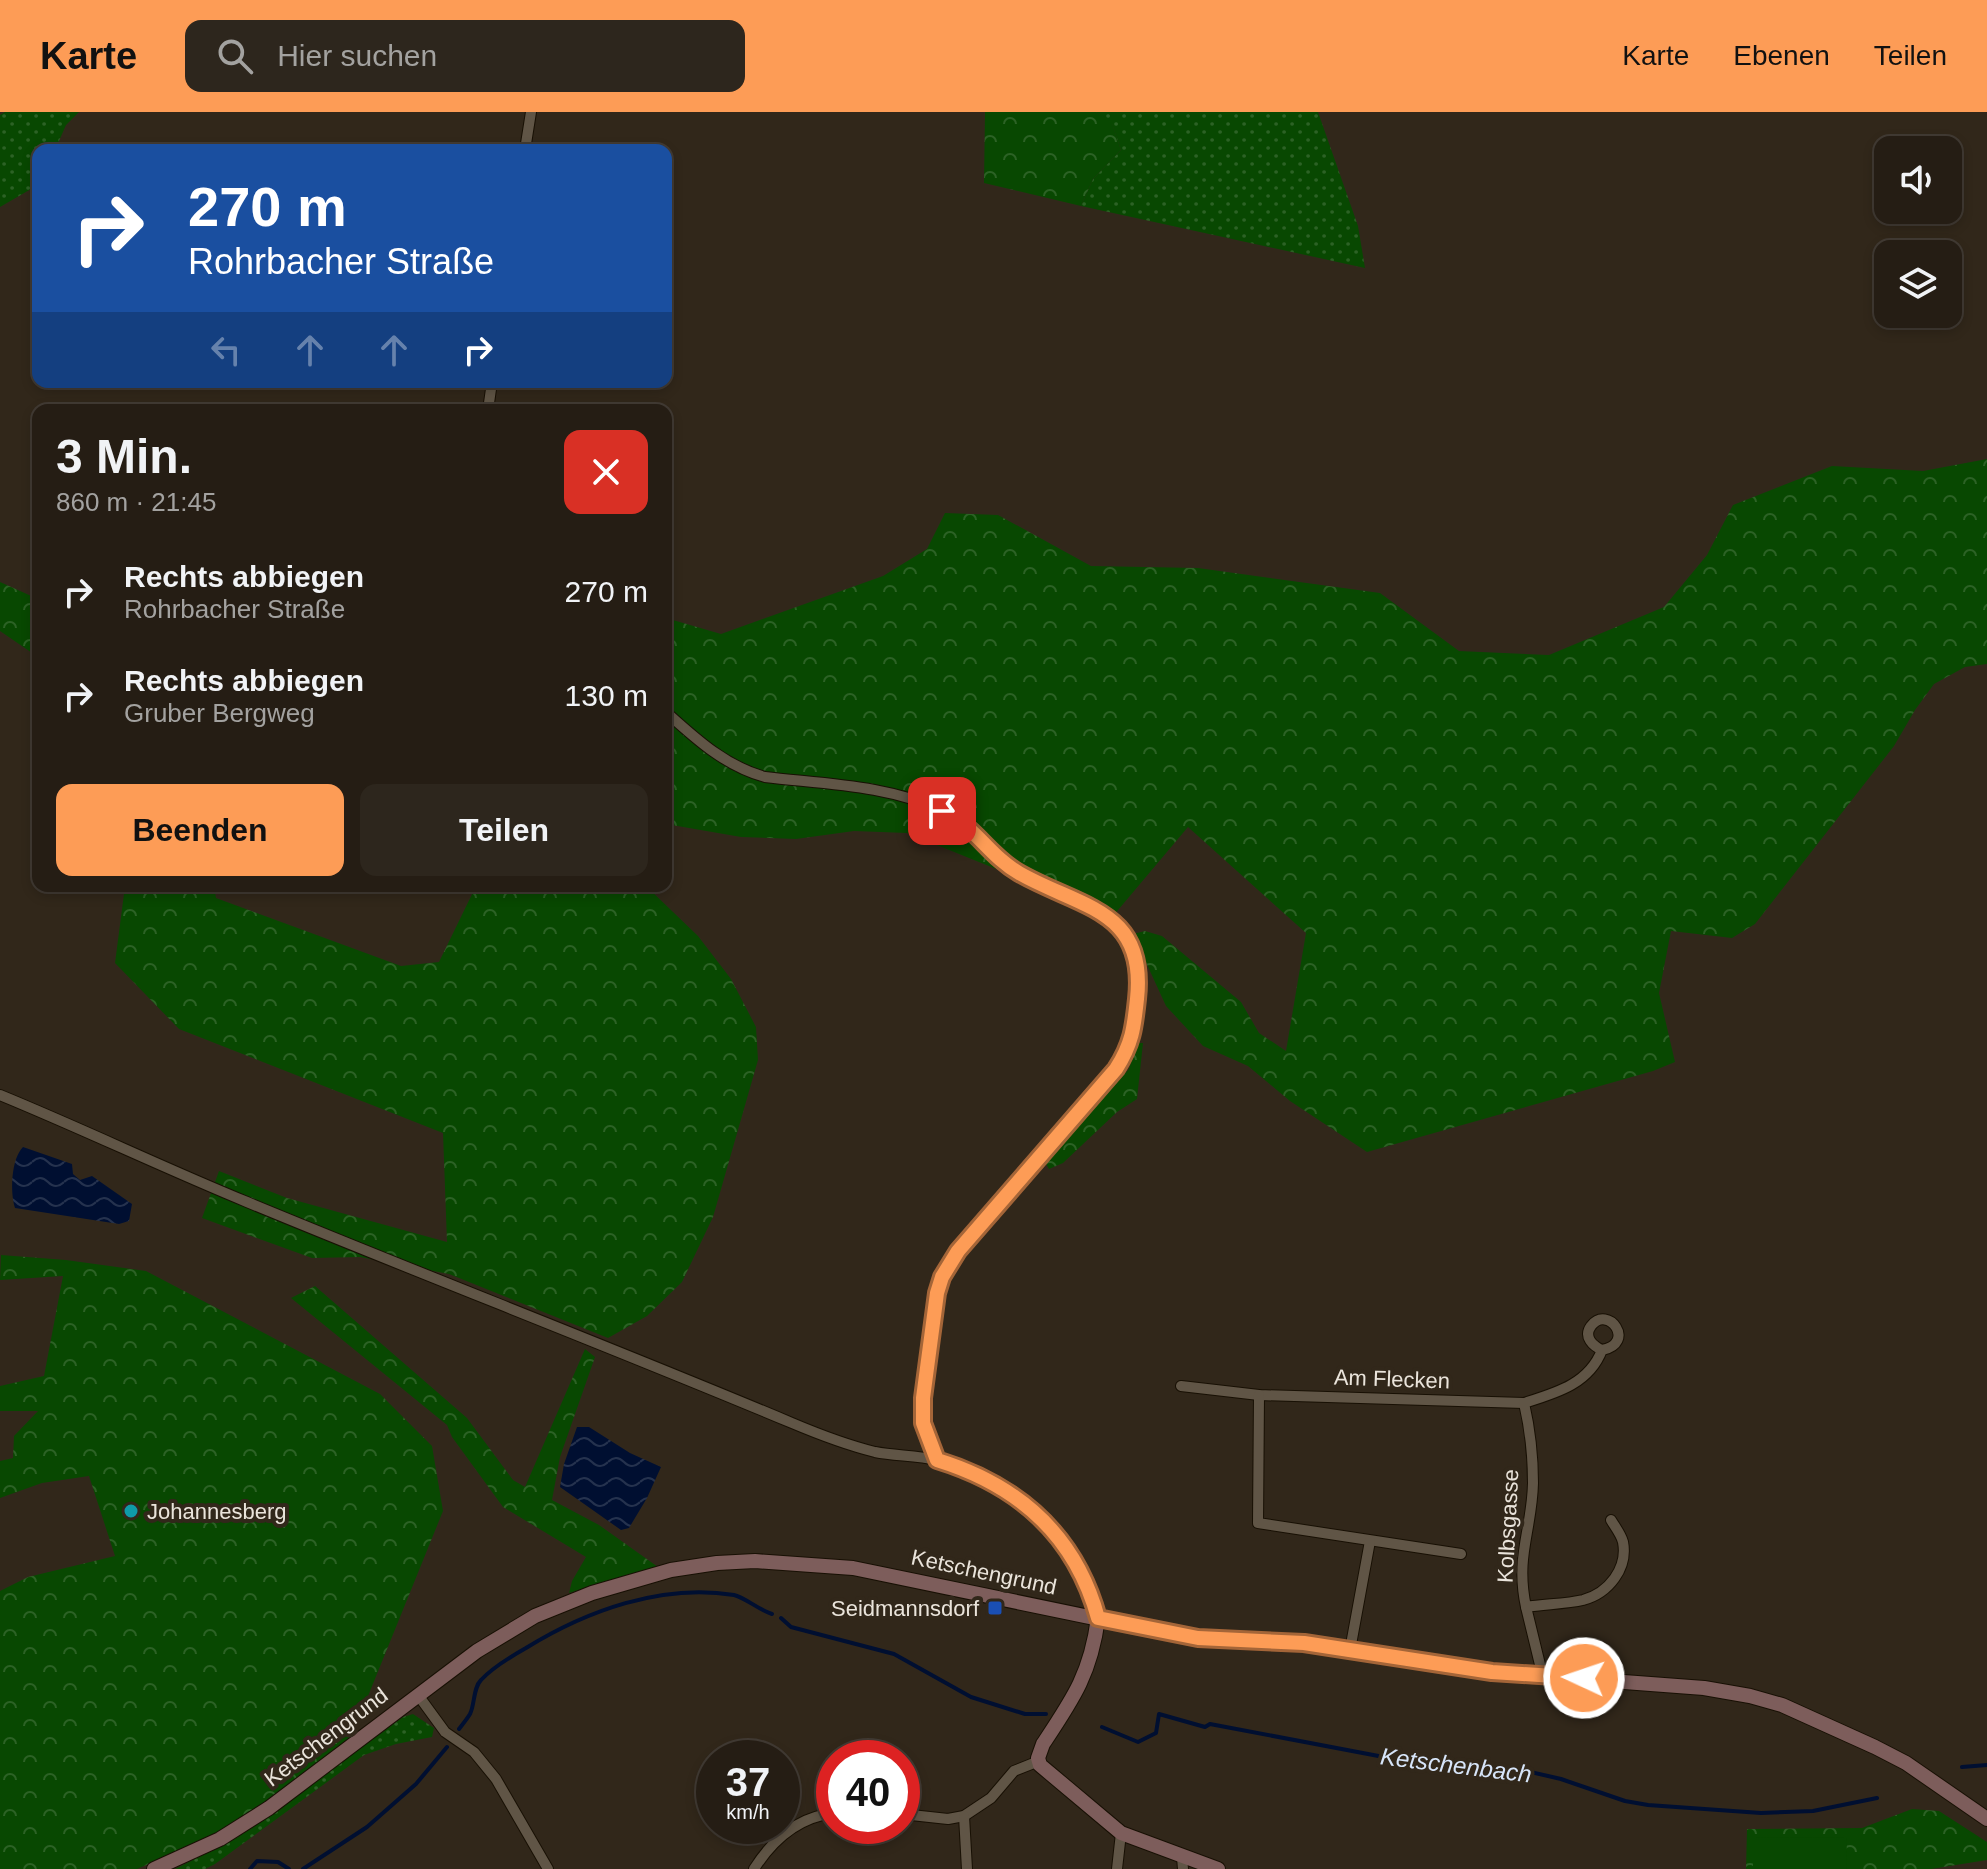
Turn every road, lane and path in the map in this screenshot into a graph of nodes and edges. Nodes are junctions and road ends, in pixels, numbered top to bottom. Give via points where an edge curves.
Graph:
1 (531, 112) edge
2 (526, 144) edge
3 (672, 717) edge
4 (0, 1095) edge
5 (1602, 1350) dead end
6 (1181, 1386) dead end
7 (1259, 1395) junction
8 (1524, 1403) junction
9 (937, 1460) junction
10 (1611, 1520) dead end
11 (1370, 1541) junction
12 (1461, 1554) dead end
13 (1526, 1607) junction
14 (1098, 1618) junction
15 (1350, 1650) junction
16 (1543, 1677) junction
17 (418, 1695) junction
18 (1039, 1761) junction
19 (920, 1816) edge
20 (964, 1816) junction
21 (816, 1818) edge
22 (1987, 1819) edge
23 (1121, 1833) junction
24 (1183, 1863) edge
25 (154, 1869) edge
26 (548, 1869) edge
27 (754, 1869) edge
28 (967, 1869) edge
29 (1117, 1869) edge
30 (1218, 1869) edge

1 - 2 street
3 - 9 street via 720,758 752,773 882,791 942,811 967,826 1020,874 1097,910 1121,929 1135,951 1140,975 1128,1049 958,1251 942,1277 923,1398 923,1423
4 - 9 street via 152,1164 839,1441
5 - 8 street via 1590,1372 1577,1382
6 - 7 street, Am Flecken
7 - 8 street, Am Flecken
7 - 11 street via 1258,1523
8 - 13 street, Kolbsgasse via 1533,1486 1521,1561
9 - 14 street via 995,1483 1044,1520 1077,1564
10 - 13 street, Kolbsgasse via 1622,1538 1624,1557 1618,1574 1603,1590 1584,1599
11 - 12 street
11 - 15 street
13 - 16 street, Kolbsgasse
14 - 15 street, Ketschengrund via 1190,1637
14 - 17 street, Ketschengrund via 853,1568 717,1563 592,1593 535,1616
14 - 18 street via 1087,1672 1043,1744
15 - 16 street, Ketschengrund
16 - 22 street, Ketschengrund via 1704,1688 1782,1705 1906,1763
17 - 25 street, Ketschengrund via 269,1808 220,1839
17 - 26 street via 445,1732 474,1752 496,1779
18 - 20 street via 1014,1771 980,1808
18 - 23 street via 1048,1775
19 - 20 street
20 - 28 street
21 - 27 street via 782,1834
23 - 24 street
23 - 29 street
24 - 30 street

